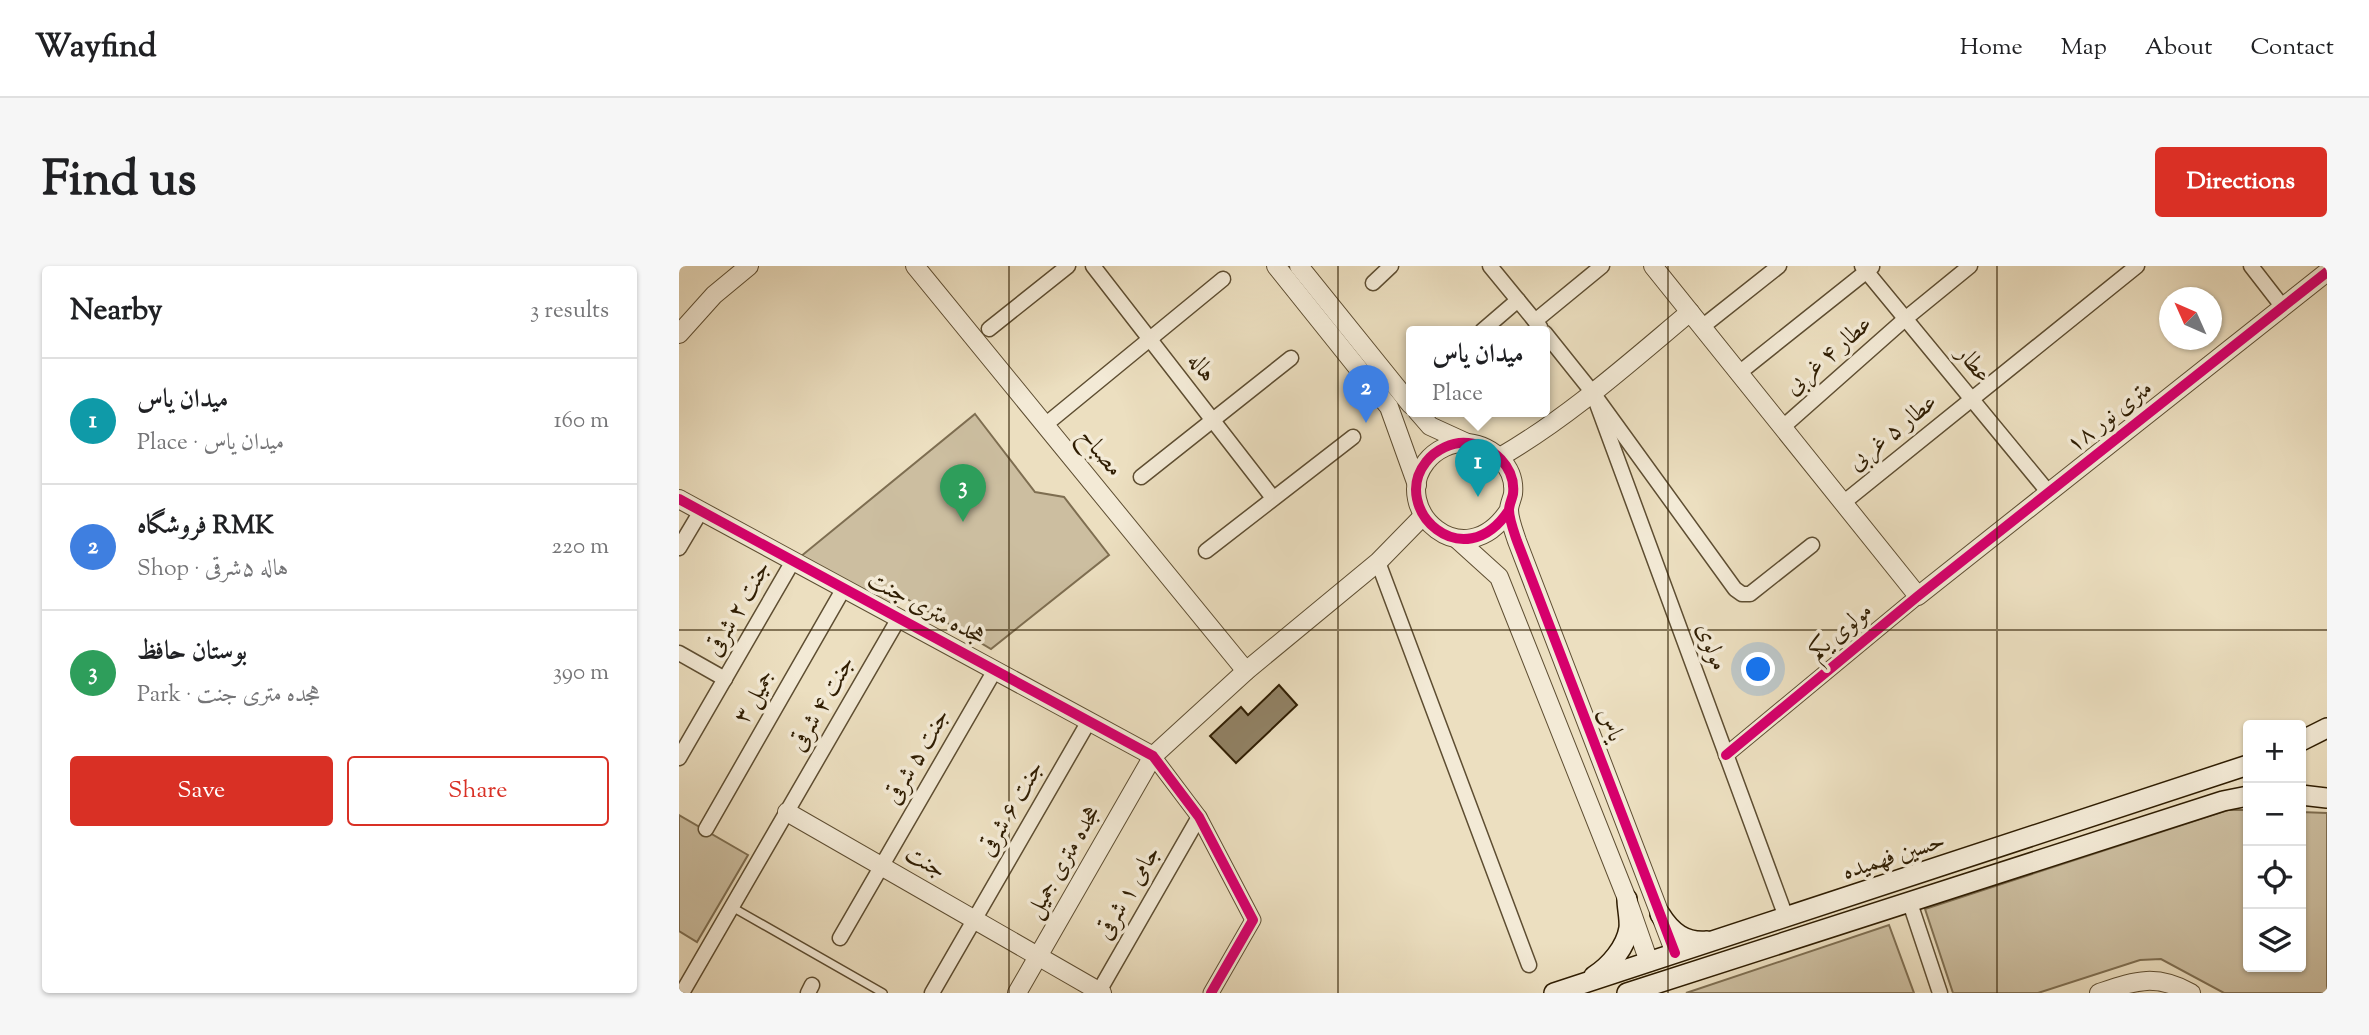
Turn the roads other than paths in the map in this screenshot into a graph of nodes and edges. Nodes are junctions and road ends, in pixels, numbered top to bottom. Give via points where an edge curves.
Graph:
1 (749, 266) edge
2 (915, 266) edge
3 (1068, 266) edge
4 (1093, 266) edge
5 (1276, 266) edge
6 (1299, 266) edge
7 (1391, 266) edge
8 (1490, 266) edge
9 (1602, 266) edge
10 (1653, 266) edge
11 (1779, 266) edge
12 (1970, 266) edge
13 (2137, 266) edge
14 (2251, 266) edge
15 (1867, 268) edge
16 (2327, 272) edge
17 (1223, 279) dead end
18 (1373, 283) dead end
19 (1518, 300) junction
20 (2282, 306) junction
21 (1690, 312) junction
22 (1905, 319) junction
23 (1488, 326) edge
24 (1539, 326) edge
25 (1543, 326) edge
26 (1702, 327) junction
27 (989, 328) dead end
28 (679, 334) edge
29 (1150, 339) junction
30 (1550, 339) edge
31 (1291, 358) dead end
32 (1739, 373) junction
33 (1593, 393) junction
34 (1406, 398) edge
35 (1971, 399) junction
36 (1422, 417) edge
37 (1212, 420) junction
38 (1045, 425) junction
39 (1783, 427) junction
40 (1353, 437) dead end
41 (1465, 442) junction
42 (1500, 457) junction
43 (1141, 477) dead end
44 (1416, 485) junction
45 (2049, 493) junction
46 (1273, 498) junction
47 (679, 499) edge
48 (1843, 503) junction
49 (1509, 510) junction
50 (701, 511) junction
51 (1423, 516) junction
52 (1457, 539) junction
53 (1812, 545) dead end
54 (679, 548) edge
55 (1206, 551) dead end
56 (793, 561) junction
57 (1378, 562) junction
58 (844, 589) junction
59 (1918, 596) junction
60 (899, 618) junction
61 (679, 653) edge
62 (995, 670) junction
63 (1246, 671) junction
64 (725, 679) junction
65 (1089, 721) junction
66 (2327, 728) edge
67 (2306, 738) edge
68 (1726, 755) junction
69 (1153, 756) junction
70 (679, 758) edge
71 (2243, 767) edge
72 (2306, 796) edge
73 (2243, 797) edge
74 (2327, 798) edge
75 (787, 812) junction
76 (1199, 817) junction
77 (706, 829) dead end
78 (881, 866) junction
79 (1627, 900) junction
80 (1910, 903) junction
81 (732, 907) junction
82 (1660, 914) junction
83 (1786, 917) junction
84 (974, 920) junction
85 (840, 938) dead end
86 (1718, 940) junction
87 (1675, 953) junction
88 (1038, 956) junction
89 (1649, 962) junction
90 (1528, 965) dead end
91 (1682, 977) junction
92 (1582, 984) junction
93 (1656, 984) junction
94 (1099, 992) edge
95 (683, 993) edge
96 (883, 993) edge
97 (932, 993) edge
98 (1017, 993) edge
99 (1211, 993) edge
100 (1554, 993) edge
101 (1627, 993) edge
102 (1940, 993) edge
103 (2099, 993) edge
104 (2191, 993) edge

1 - 28 street
2 - 38 street, مصباح
3 - 27 street
4 - 29 street, هاله
5 - 44 street via 1389,408
6 - 34 street
7 - 18 street
8 - 19 street
9 - 25 street
10 - 21 street
11 - 26 street
12 - 22 street, عطار ۴ غربی
13 - 35 street, عطار ۵ غربی
14 - 20 street
15 - 22 street, عطار
15 - 32 street
16 - 20 street, ۱۸ متری نور
17 - 29 street
19 - 23 street
19 - 24 street
20 - 45 street, ۱۸ متری نور
21 - 26 street
21 - 33 street
22 - 35 street, عطار
22 - 39 street, عطار ۴ غربی
26 - 32 street
29 - 37 street, هاله
29 - 38 street
30 - 33 street
31 - 37 street
32 - 39 street
33 - 42 street
33 - 53 street via 1742,594 1750,593
33 - 68 street, مولوی
35 - 45 street, عطار
35 - 48 street, عطار ۵ غربی
36 - 41 street via 1430,426
37 - 43 street
37 - 46 street, هاله
38 - 63 street, مصباح
39 - 48 street
40 - 46 street
41 - 42 street via 1484,446
41 - 44 street via 1442,448 1425,463
42 - 49 street via 1510,473 1513,492
44 - 51 street
45 - 59 street, ۱۸ متری نور
46 - 55 street
47 - 50 street, هجده متری جنت
48 - 59 street
49 - 52 street via 1488,533
49 - 82 street, یاس
50 - 54 street
50 - 56 street, هجده متری جنت
51 - 52 street via 1438,531
51 - 57 street
52 - 79 street, یاس via 1499,577
56 - 58 street, هجده متری جنت
56 - 64 street, جنت ۲ شرقی
57 - 63 street
57 - 90 street
58 - 60 street, هجده متری جنت
58 - 77 street, جمیل ۳
59 - 68 street, مولوی یکم
60 - 62 street, هجده متری جنت
60 - 75 street, جنت ۴ شرقی
61 - 64 street
62 - 65 street, هجده متری جنت
62 - 78 street, جنت ۵ شرقی
63 - 69 street
64 - 70 street, جنت ۲ شرقی
65 - 69 street, هجده متری جنت
65 - 84 street, جنت ۶ شرقی
66 - 67 main road
68 - 83 street, مولوی
69 - 76 street
69 - 88 street, هجده متری جمیل
71 - 83 main road, حسین فهمیده
72 - 74 main road
73 - 80 main road, حسین فهمیده
75 - 78 street, جنت
75 - 81 street, جنت ۴ شرقی
76 - 94 street, جامی ۱ شرقی
76 - 99 street via 1254,920
78 - 84 street, جنت
78 - 85 street, جنت ۵ شرقی
79 - 89 street, یاس
79 - 92 main road via 1629,928 1621,949 1604,970
80 - 91 main road, حسین فهمیده
80 - 102 street
81 - 95 street, جنت ۴ شرقی
81 - 96 lane
82 - 86 main road via 1684,938
82 - 87 street, یاس
83 - 86 main road, حسین فهمیده
84 - 88 street, جنت
84 - 97 street, جنت ۶ شرقی
86 - 87 main road, حسین فهمیده
87 - 89 main road, حسین فهمیده
87 - 91 main road
88 - 94 street, جنت
88 - 98 street, هجده متری جمیل
89 - 92 main road, حسین فهمیده
89 - 93 main road
91 - 93 main road, حسین فهمیده
92 - 100 main road, حسین فهمیده
93 - 101 main road, حسین فهمیده
103 - 104 street via 2151,979

